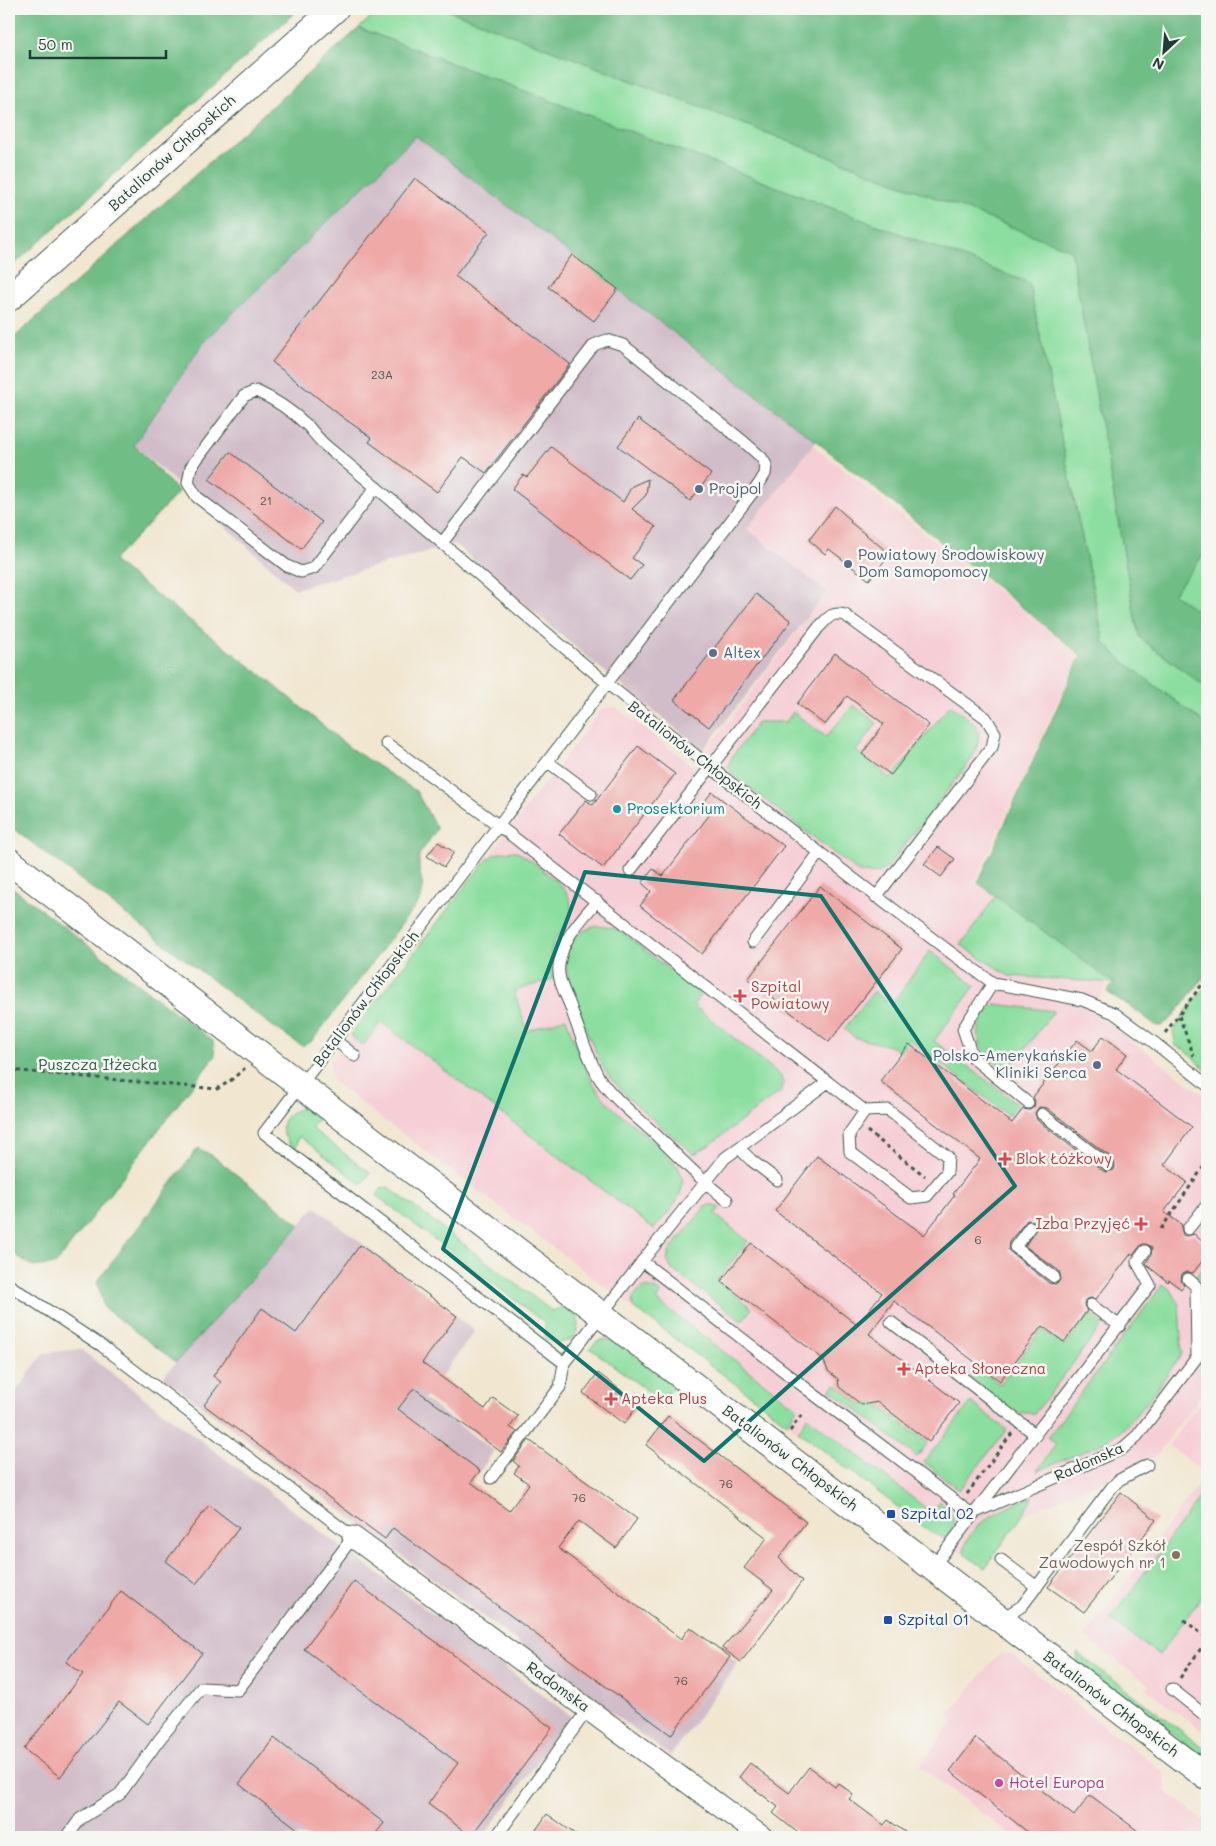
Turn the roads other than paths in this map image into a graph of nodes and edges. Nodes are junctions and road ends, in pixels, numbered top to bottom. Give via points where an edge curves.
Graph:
1 (335, 9) edge
2 (9, 298) edge
3 (376, 487) junction
4 (442, 543) junction
5 (606, 684) junction
6 (386, 743) dead end
7 (548, 762) junction
8 (711, 768) junction
9 (591, 794) dead end
10 (498, 825) junction
11 (820, 853) junction
12 (9, 861) edge
13 (630, 871) dead end
14 (876, 897) junction
15 (597, 901) junction
16 (753, 942) dead end
17 (994, 983) junction
18 (335, 1040) junction
19 (355, 1056) dead end
20 (828, 1082) junction
21 (1206, 1083) edge
22 (300, 1085) junction
23 (1028, 1103) dead end
24 (865, 1111) junction
25 (1042, 1114) dead end
26 (739, 1148) junction
27 (1108, 1165) dead end
28 (777, 1180) dead end
29 (705, 1184) junction
30 (727, 1200) dead end
31 (1207, 1205) edge
32 (1030, 1227) dead end
33 (1188, 1229) dead end
34 (1145, 1251) dead end
35 (642, 1261) junction
36 (1054, 1277) dead end
37 (1188, 1280) dead end
38 (9, 1285) edge
39 (1091, 1305) dead end
40 (600, 1314) junction
41 (891, 1322) dead end
42 (1120, 1326) junction
43 (1207, 1344) edge
44 (1198, 1357) junction
45 (564, 1363) junction
46 (1036, 1435) junction
47 (1147, 1465) dead end
48 (491, 1478) dead end
49 (975, 1513) junction
50 (353, 1537) junction
51 (1001, 1560) dead end
52 (933, 1567) junction
53 (1037, 1587) junction
54 (1000, 1620) junction
55 (1172, 1689) road end
56 (588, 1709) junction
57 (1207, 1716) edge
58 (1207, 1777) edge
59 (757, 1836) edge
60 (67, 1837) edge
61 (496, 1837) edge

1 - 2 street, Batalionów Chłopskich
3 - 3 lane via 314,568 301,572 287,566 197,498 188,483 191,467 244,396 256,391 268,396 307,426 323,444
3 - 4 lane
4 - 5 lane
4 - 5 lane via 594,345 607,340 623,345 744,442 762,458 766,465 765,474
5 - 7 lane, Batalionów Chłopskich
5 - 8 lane, Batalionów Chłopskich
6 - 10 lane
7 - 9 lane
7 - 10 lane, Batalionów Chłopskich
8 - 11 lane, Batalionów Chłopskich
8 - 13 lane
8 - 14 lane via 832,614 846,615 986,718 995,733 992,747
10 - 15 lane
10 - 18 lane, Batalionów Chłopskich
11 - 14 lane, Batalionów Chłopskich
11 - 16 lane
12 - 22 street, Batalionów Chłopskich
14 - 17 lane, Batalionów Chłopskich
15 - 20 lane
15 - 29 lane via 573,929 563,948 559,967 564,999 599,1077 619,1101
17 - 21 lane, Batalionów Chłopskich via 1082,1000 1114,1013
17 - 23 lane via 964,1029 973,1058
18 - 19 lane
18 - 22 lane, Batalionów Chłopskich
20 - 24 lane
20 - 26 lane
22 - 40 street, Batalionów Chłopskich
22 - 45 lane via 264,1133
24 - 24 lane via 888,1110 948,1157 947,1172 928,1196 911,1198 850,1152 850,1134
25 - 27 lane
26 - 28 lane
26 - 29 lane via 725,1158
29 - 30 lane
29 - 35 lane
31 - 33 lane
32 - 36 lane via 1015,1247
34 - 42 lane via 1137,1262 1150,1286
35 - 40 lane
35 - 49 lane via 959,1505
37 - 44 lane via 1196,1286
38 - 50 lane via 102,1346
39 - 42 lane
40 - 45 lane
40 - 52 street, Batalionów Chłopskich
41 - 46 lane
42 - 46 lane
43 - 44 lane, Radomska
44 - 49 lane, Radomska via 1138,1436 1122,1449
45 - 48 lane via 560,1387
46 - 49 lane
47 - 53 lane via 1112,1487
49 - 52 lane
50 - 56 street, Radomska
50 - 60 lane via 238,1690 201,1688 120,1794 80,1819
51 - 53 lane
52 - 54 street, Batalionów Chłopskich
53 - 54 lane via 1022,1606
54 - 58 street, Batalionów Chłopskich
55 - 57 lane
56 - 59 street, Radomska
56 - 61 lane

